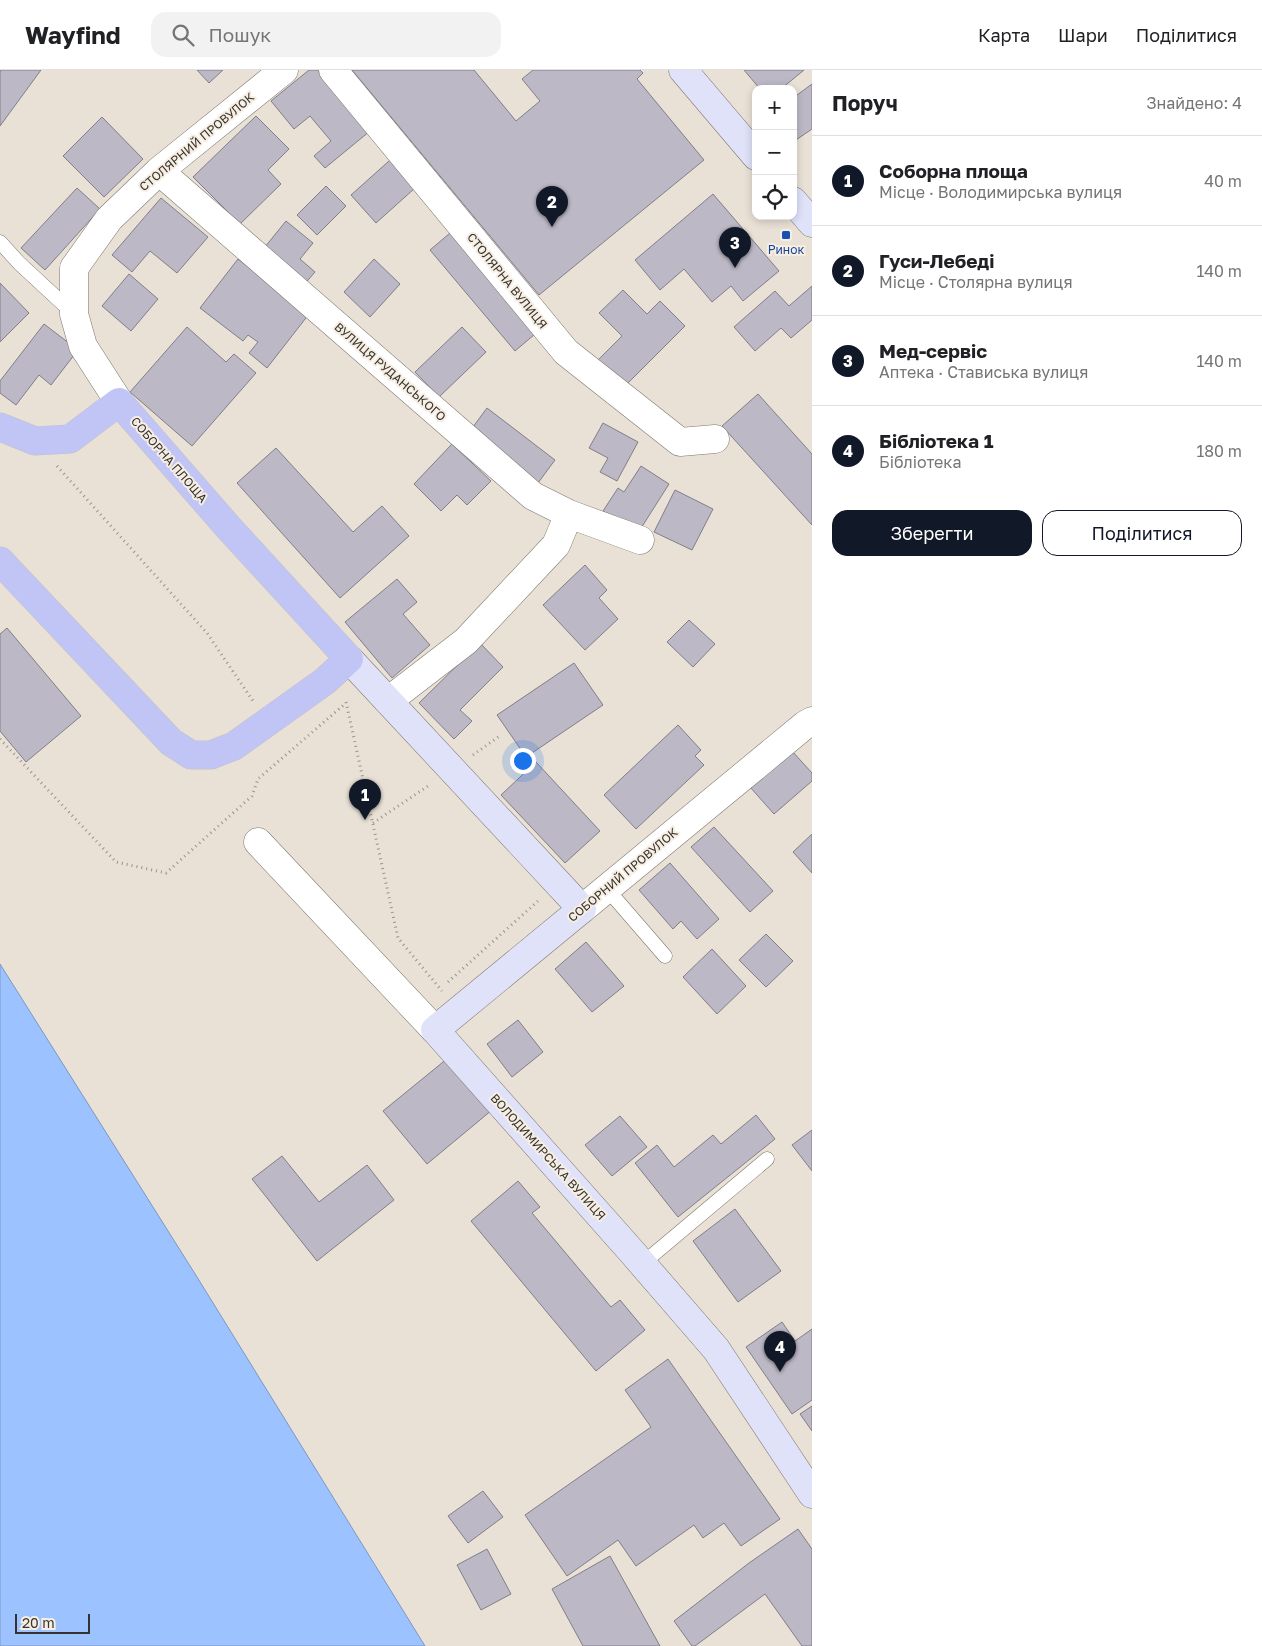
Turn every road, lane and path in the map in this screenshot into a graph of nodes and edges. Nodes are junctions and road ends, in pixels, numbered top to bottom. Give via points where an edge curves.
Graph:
1 (284, 70) edge
2 (333, 70) edge
3 (683, 70) edge
4 (752, 151) edge
5 (159, 171) junction
6 (797, 206) edge
7 (812, 223) edge
8 (0, 242) edge
9 (74, 314) junction
10 (119, 402) junction
11 (0, 427) edge
12 (715, 439) dead end
13 (36, 441) junction
14 (569, 514) junction
15 (640, 540) dead end
16 (0, 561) edge
17 (344, 664) junction
18 (388, 701) junction
19 (346, 703) junction
20 (812, 721) edge
21 (267, 722) junction
22 (0, 739) edge
23 (258, 842) dead end
24 (558, 883) junction
25 (607, 889) junction
26 (582, 909) junction
27 (665, 956) dead end
28 (440, 989) junction
29 (458, 1011) junction
30 (435, 1030) junction
31 (768, 1159) dead end
32 (642, 1264) junction
33 (812, 1494) edge

1 - 5 street, СТОЛЯРНИЙ ПРОВУЛОК
2 - 12 street, СТОЛЯРНА ВУЛИЦЯ via 566,352 680,442
3 - 4 main road
5 - 9 street, СТОЛЯРНИЙ ПРОВУЛОК via 109,219 74,268
5 - 14 street, ВУЛИЦЯ РУДАНСЬКОГО via 533,496
6 - 7 main road
8 - 9 lane
9 - 10 street, СТОЛЯРНИЙ ПРОВУЛОК via 83,346
10 - 13 main road via 70,439
10 - 17 main road, СОБОРНА ПЛОЩА
11 - 13 main road
13 - 21 path via 207,633
14 - 15 street, ВУЛИЦЯ РУДАНСЬКОГО
14 - 18 street via 556,545 466,641
16 - 21 main road via 171,742 192,755 211,755 234,746
17 - 18 main road, СОБОРНА ПЛОЩА
17 - 19 path
17 - 21 main road
18 - 24 main road, СОБОРНА ПЛОЩА
19 - 22 path via 258,779 252,796 166,873 116,862
19 - 28 path via 398,938
20 - 25 street, СОБОРНИЙ ПРОВУЛОК
23 - 30 street, ВОЛОДИМИРСЬКА ВУЛИЦЯ
24 - 26 main road, СОБОРНА ПЛОЩА
24 - 28 path
25 - 26 street, СОБОРНИЙ ПРОВУЛОК
25 - 27 lane
26 - 29 main road, СОБОРНИЙ ПРОВУЛОК
28 - 29 path
29 - 30 main road, СОБОРНИЙ ПРОВУЛОК
30 - 32 main road, ВОЛОДИМИРСЬКА ВУЛИЦЯ
31 - 32 lane
32 - 33 main road, ВОЛОДИМИРСЬКА ВУЛИЦЯ via 716,1349

